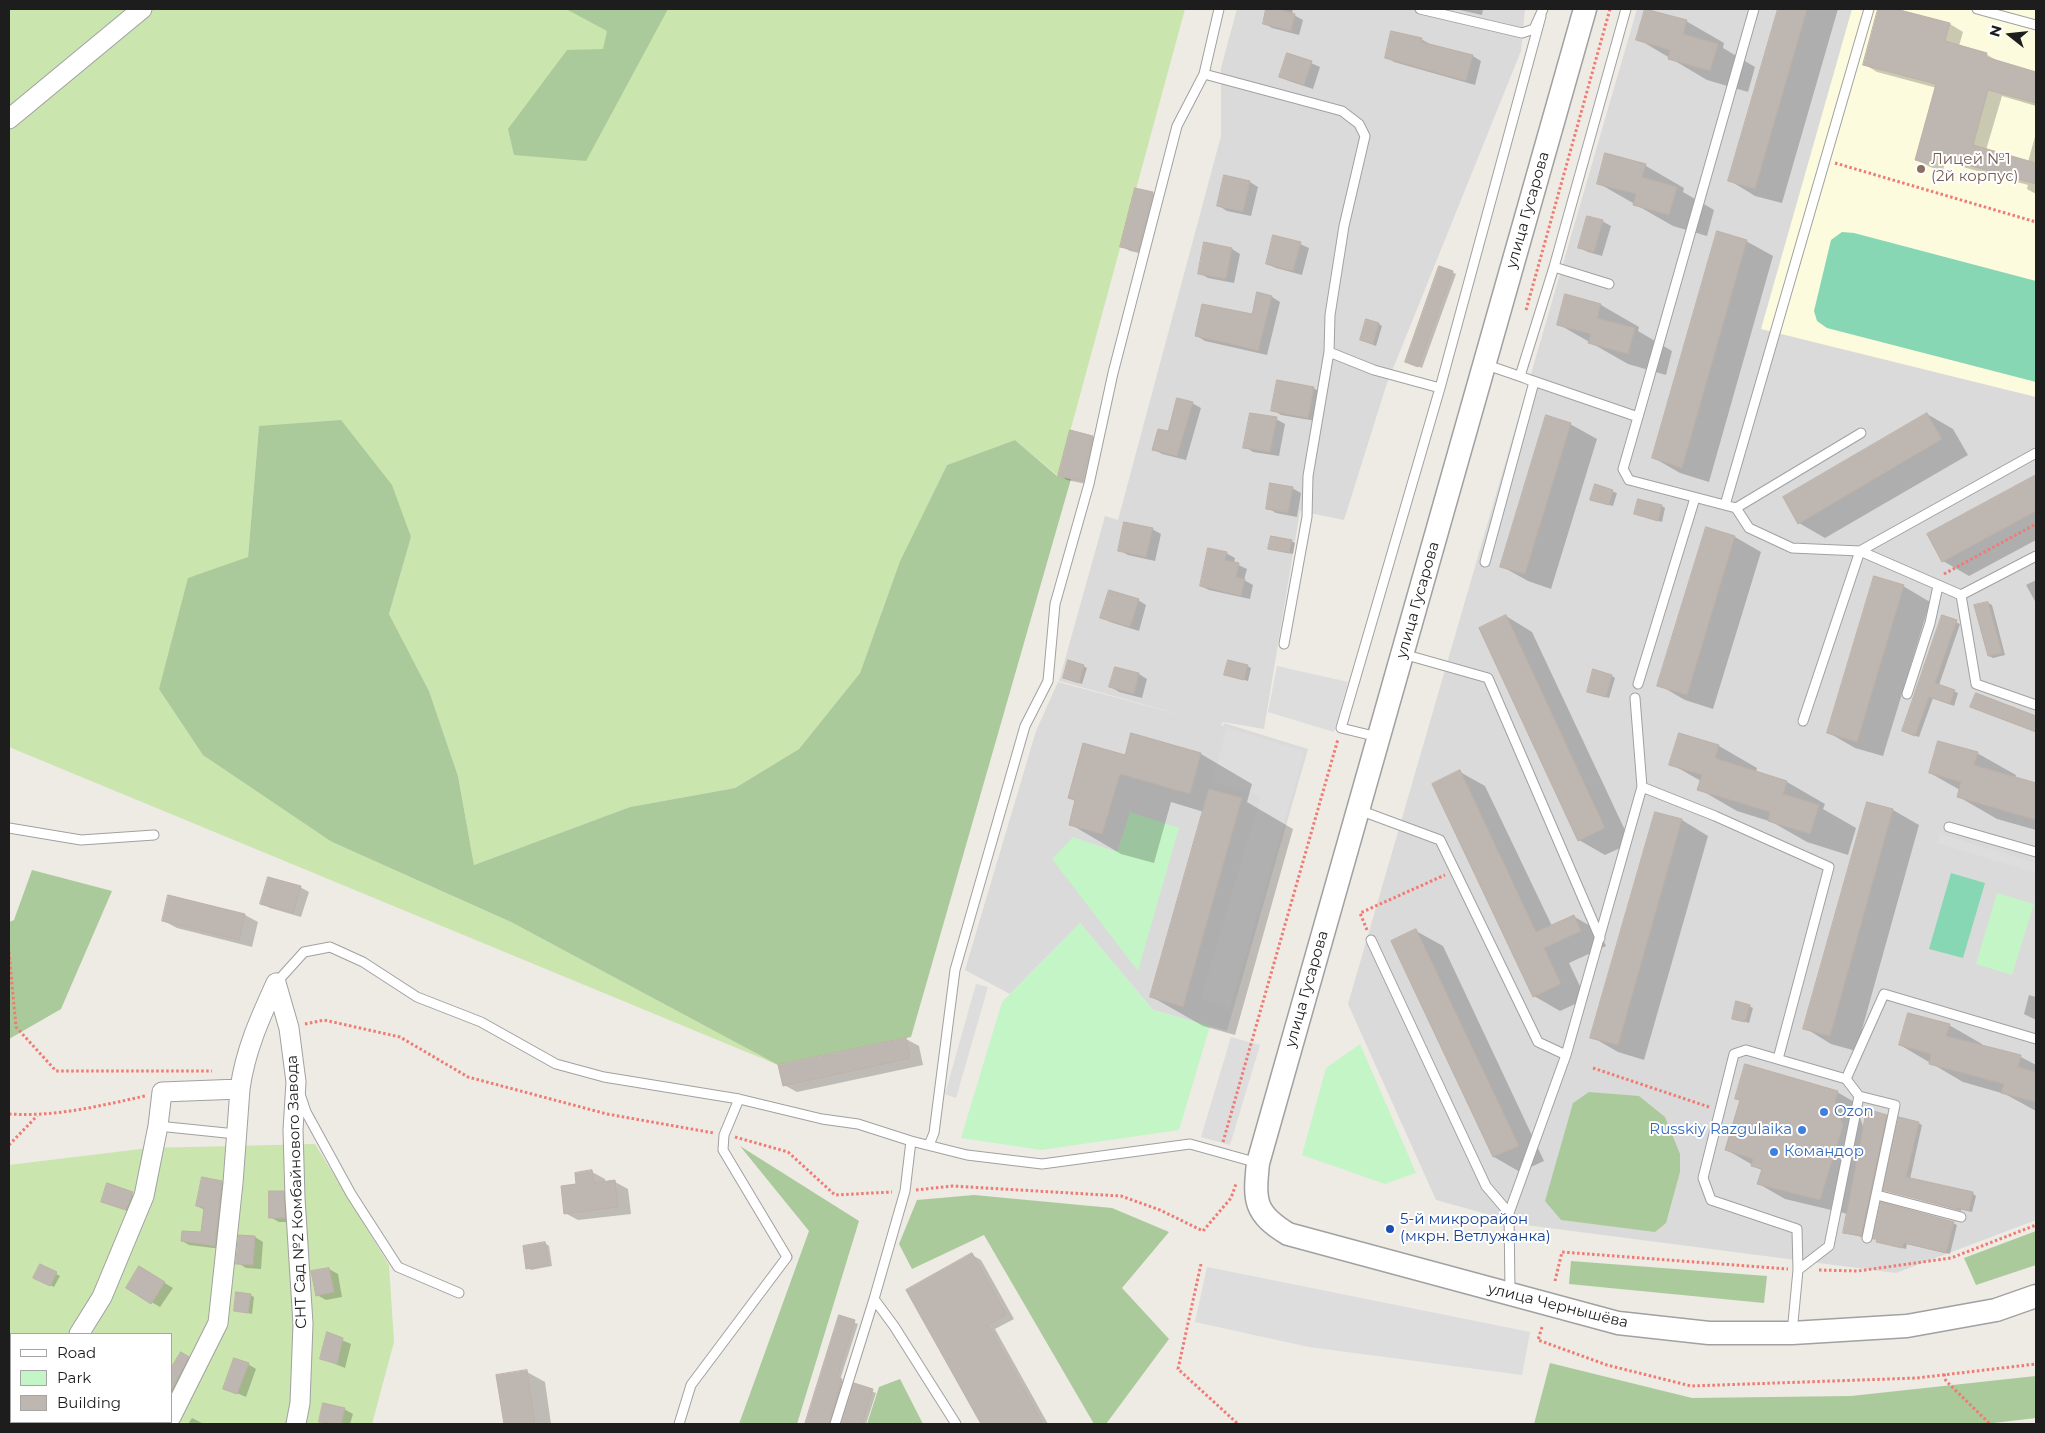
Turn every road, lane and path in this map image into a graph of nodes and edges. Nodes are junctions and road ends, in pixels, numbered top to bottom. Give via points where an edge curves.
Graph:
1 (142, 9) edge
2 (1219, 9) edge
3 (1420, 9) edge
4 (1585, 9) edge
5 (1610, 9) edge
6 (1626, 9) edge
7 (1754, 9) edge
8 (1869, 9) edge
9 (1977, 9) edge
10 (1542, 12) edge
11 (2036, 25) edge
12 (1204, 74) junction
13 (9, 119) edge
14 (1826, 160) junction
15 (2036, 222) edge
16 (1554, 267) junction
17 (1609, 284) dead end
18 (1524, 315) dead end
19 (1329, 352) junction
20 (1484, 364) junction
21 (1520, 376) junction
22 (1534, 382) junction
23 (1440, 388) junction
24 (1638, 417) junction
25 (1861, 433) dead end
26 (2036, 453) edge
27 (1695, 498) junction
28 (1725, 505) junction
29 (1736, 508) junction
30 (2036, 524) edge
31 (1860, 551) junction
32 (2036, 556) edge
33 (1485, 562) dead end
34 (1929, 582) junction
35 (1938, 586) junction
36 (1961, 595) junction
37 (1284, 644) dead end
38 (1403, 654) junction
39 (1638, 684) dead end
40 (1907, 694) dead end
41 (1635, 698) dead end
42 (2036, 705) edge
43 (1804, 721) dead end
44 (1341, 728) junction
45 (1378, 737) junction
46 (1642, 787) junction
47 (1357, 809) junction
48 (1949, 826) dead end
49 (9, 828) edge
50 (154, 835) dead end
51 (2036, 852) edge
52 (1455, 871) junction
53 (1600, 938) junction
54 (1371, 940) joint
55 (9, 952) edge
56 (276, 983) junction
57 (289, 1028) junction
58 (2036, 1039) edge
59 (1566, 1055) junction
60 (1778, 1059) junction
61 (1593, 1068) dead end
62 (213, 1071) dead end
63 (1846, 1079) junction
64 (296, 1082) junction
65 (240, 1089) junction
66 (162, 1092) junction
67 (1859, 1096) junction
68 (739, 1099) junction
69 (1707, 1106) dead end
70 (9, 1114) edge
71 (38, 1116) junction
72 (158, 1126) junction
73 (236, 1134) junction
74 (724, 1134) junction
75 (911, 1141) junction
76 (9, 1145) edge
77 (929, 1145) junction
78 (1221, 1152) junction
79 (1251, 1161) junction
80 (905, 1191) junction
81 (1255, 1192) joint
82 (1877, 1195) junction
83 (1509, 1213) junction
84 (1961, 1217) dead end
85 (1867, 1238) dead end
86 (1201, 1264) dead end
87 (1798, 1270) junction
88 (458, 1293) dead end
89 (1510, 1295) junction
90 (2036, 1296) edge
91 (874, 1299) junction
92 (1542, 1327) dead end
93 (80, 1333) edge
94 (1792, 1333) junction
95 (2036, 1364) edge
96 (1944, 1374) junction
97 (172, 1415) edge
98 (296, 1424) edge
99 (679, 1424) edge
100 (835, 1424) edge
101 (956, 1424) edge
102 (1238, 1424) edge
103 (1990, 1424) edge

1 - 13 street
2 - 12 lane
3 - 10 lane via 1522,33 1534,29
4 - 20 street, улица Гусарова
5 - 18 path
6 - 16 lane
7 - 24 lane
8 - 14 lane
9 - 11 lane
10 - 23 lane
12 - 19 lane via 1342,111 1359,124 1365,136 1344,226 1330,314
12 - 77 lane via 1177,126 1113,373 1088,484 1055,604 1048,681 1025,726 955,970 934,1133
14 - 15 path
14 - 28 lane
16 - 17 lane
16 - 21 lane
19 - 23 lane via 1374,370
19 - 37 lane
20 - 21 lane
20 - 38 street, улица Гусарова
21 - 22 lane
22 - 24 lane
22 - 33 lane
23 - 44 lane
24 - 27 lane via 1623,469 1629,480
25 - 29 lane
26 - 31 lane
27 - 28 lane
27 - 39 lane
28 - 29 lane
29 - 31 lane via 1749,528 1792,548
30 - 34 path
31 - 34 lane
31 - 43 lane
32 - 36 lane
34 - 35 lane
35 - 36 lane
35 - 40 lane via 1930,623
36 - 42 lane via 1976,684
38 - 45 street, улица Гусарова
38 - 53 lane via 1488,678
41 - 46 lane
44 - 45 lane
44 - 78 path
45 - 47 street, улица Гусарова
46 - 53 lane
46 - 60 lane via 1829,867
47 - 52 lane via 1440,840
47 - 79 street, улица Гусарова
48 - 51 lane
49 - 50 lane via 81,840
52 - 54 path via 1360,913
52 - 59 lane via 1538,1042
53 - 59 lane
54 - 83 lane via 1486,1186
55 - 62 path via 16,1027 56,1071
56 - 57 street, СНТ Сад №2 Комбайнового Завода
56 - 65 street via 254,1031
56 - 68 lane via 304,952 330,947 364,962 417,998 481,1022 556,1064 604,1077
57 - 64 street, СНТ Сад №2 Комбайнового Завода
57 - 74 path via 324,1020 400,1037 468,1078 607,1114
58 - 63 lane via 1884,994
59 - 83 lane
60 - 63 lane
60 - 87 lane via 1746,1050 1734,1054 1703,1178 1711,1200 1797,1229
61 - 69 path
63 - 67 lane
64 - 88 lane via 306,1112 351,1194 398,1267
64 - 98 street, СНТ Сад №2 Комбайнового Завода via 293,1130 295,1198 304,1324
65 - 66 street
65 - 73 street
66 - 71 path
66 - 72 street
67 - 82 lane via 1895,1105
67 - 87 lane via 1829,1246
68 - 74 lane
68 - 75 lane via 822,1119 858,1124
70 - 71 path
71 - 76 path
72 - 73 lane
72 - 93 street via 144,1196 102,1297
73 - 97 street via 218,1323
74 - 80 path via 788,1152 835,1195
74 - 99 lane via 723,1150 787,1257 691,1385
75 - 77 lane
75 - 80 lane
77 - 78 lane via 967,1155 1042,1164 1190,1144
78 - 79 lane
79 - 80 path via 1231,1198 1203,1231 1121,1196 952,1186
79 - 81 street, улица Гусарова
80 - 91 lane
81 - 89 street, улица Чернышёва via 1261,1211 1270,1223 1288,1234
82 - 84 lane
82 - 85 lane
83 - 89 lane
86 - 102 path via 1178,1369
87 - 94 lane
89 - 94 street, улица Чернышёва via 1618,1323 1709,1333
90 - 94 street, улица Чернышёва via 1996,1310 1907,1326
91 - 100 lane
91 - 101 lane
92 - 96 path via 1538,1340 1607,1365 1690,1386 1917,1378
95 - 96 path
96 - 103 path via 1946,1381

